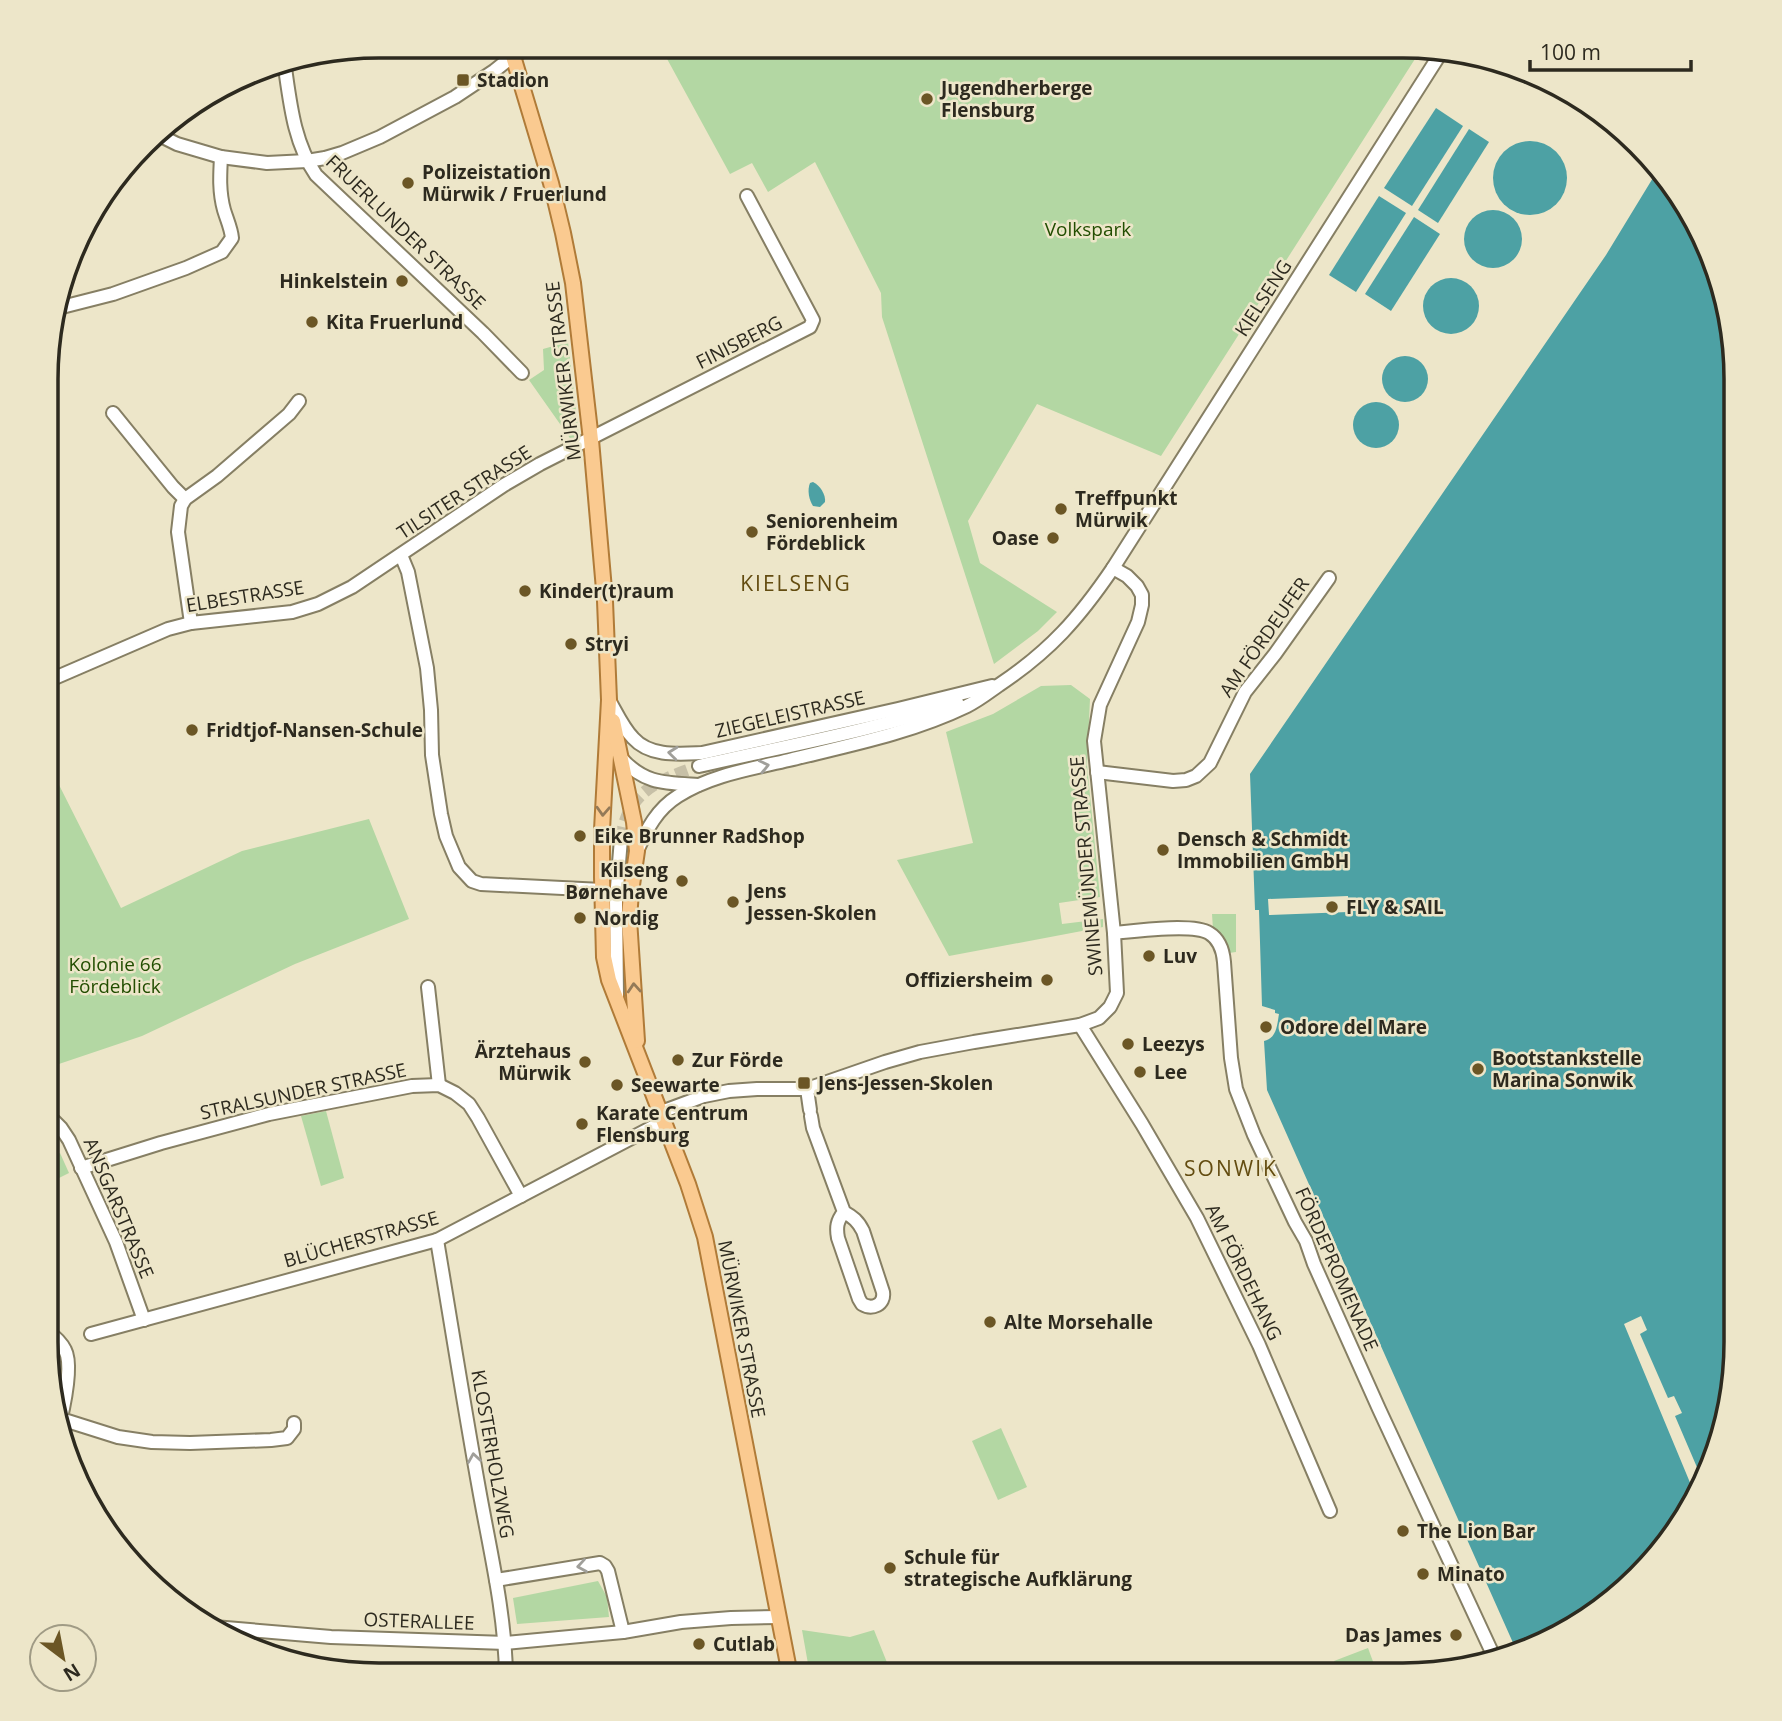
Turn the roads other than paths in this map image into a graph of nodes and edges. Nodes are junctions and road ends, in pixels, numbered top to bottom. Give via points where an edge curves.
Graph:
1 (506, 58) edge
2 (514, 58) edge
3 (1437, 59) edge
4 (286, 72) edge
5 (166, 138) edge
6 (221, 157) junction
7 (307, 161) junction
8 (747, 196) dead end
9 (67, 305) edge
10 (522, 373) dead end
11 (299, 401) dead end
12 (113, 413) dead end
13 (591, 440) junction
14 (185, 499) junction
15 (401, 555) junction
16 (1113, 568) junction
17 (1329, 578) dead end
18 (191, 623) junction
19 (58, 677) edge
20 (1002, 683) junction
21 (609, 700) junction
22 (609, 719) junction
23 (621, 759) junction
24 (699, 766) tunnel mouth
25 (1097, 772) junction
26 (699, 785) junction
27 (621, 839) tunnel mouth
28 (637, 851) junction
29 (602, 890) junction
30 (1114, 933) junction
31 (428, 987) dead end
32 (617, 1000) junction
33 (1080, 1026) junction
34 (638, 1056) junction
35 (439, 1085) junction
36 (807, 1089) junction
37 (662, 1117) junction
38 (58, 1126) edge
39 (81, 1168) junction
40 (521, 1196) junction
41 (844, 1212) junction
42 (437, 1240) junction
43 (144, 1320) junction
44 (90, 1334) dead end
45 (58, 1340) edge
46 (63, 1402) edge
47 (68, 1422) edge
48 (294, 1423) dead end
49 (1329, 1511) dead end
50 (496, 1580) junction
51 (779, 1617) junction
52 (235, 1629) edge
53 (623, 1632) junction
54 (506, 1643) junction
55 (1491, 1650) edge
56 (506, 1663) edge
57 (788, 1663) edge

1 - 7 street via 455,97 380,137
2 - 13 main road, MÜRWIKER STRASSE via 563,233
3 - 16 street, KIELSENG
4 - 7 street, FRUERLUNDER STRASSE via 295,126
5 - 6 street
6 - 7 street via 267,163
6 - 9 street via 220,190 232,229 229,245 222,252 149,282
7 - 10 street, FRUERLUNDER STRASSE via 316,175
8 - 13 street, FINISBERG via 813,320 810,327
11 - 14 street
12 - 14 street
13 - 15 street, TILSITER STRASSE via 504,485
13 - 21 main road, MÜRWIKER STRASSE
14 - 18 street via 178,531
15 - 18 street, ELBESTRASSE via 318,604 281,614
15 - 29 street, TILSITER STRASSE via 426,668 437,793 446,836 459,867 481,884
16 - 20 street, ZIEGELEISTRASSE via 1063,633
16 - 25 street, SWINEMÜNDER STRASSE via 1137,586 1142,605 1100,705 1094,741
17 - 25 street, AM FÖRDEUFER via 1245,692 1204,770 1173,781
18 - 19 street, ELBESTRASSE
20 -> 21 street, ZIEGELEISTRASSE via 702,754 671,755 646,748 633,738
20 - 24 street, ZIEGELEISTRASSE via 921,714
26 -> 20 street, ZIEGELEISTRASSE via 727,774 891,736 970,704
21 - 22 main road, MÜRWIKER STRASSE
21 - 23 main road, MÜRWIKER STRASSE
22 - 23 street via 611,738
22 -> 29 main road, MÜRWIKER STRASSE
23 - 26 street, ZIEGELEISTRASSE via 646,778
23 - 28 main road, MÜRWIKER STRASSE
25 - 30 street, SWINEMÜNDER STRASSE
26 - 28 street, ZIEGELEISTRASSE via 655,816
27 - 32 street via 615,899
34 -> 28 main road, MÜRWIKER STRASSE via 629,919
29 - 32 main road, MÜRWIKER STRASSE via 604,957
30 - 33 street, SWINEMÜNDER STRASSE via 1117,993 1099,1018
30 - 55 street, FÖRDEPROMENADE via 1200,929 1211,934 1223,951 1236,1089
31 - 35 street
32 - 34 main road, MÜRWIKER STRASSE
33 - 36 street, SWINEMÜNDER STRASSE via 920,1052
33 - 49 street, AM FÖRDEHANG via 1197,1218 1259,1345
34 - 37 main road, MÜRWIKER STRASSE
35 - 39 street, STRALSUNDER STRASSE via 412,1086 269,1114
35 - 40 street via 469,1104
36 - 37 street, SWINEMÜNDER STRASSE via 729,1091 704,1096
36 - 41 street via 813,1128
37 - 40 street, BLÜCHERSTRASSE
37 - 51 main road, MÜRWIKER STRASSE via 705,1237
38 - 39 street, ANSGARSTRASSE
39 - 43 street, ANSGARSTRASSE via 116,1242
40 - 42 street, BLÜCHERSTRASSE
41 - 41 street via 863,1231 883,1292 882,1301 872,1307 859,1299 838,1238 837,1221
42 - 43 street, BLÜCHERSTRASSE
50 -> 42 street, KLOSTERHOLZWEG
43 - 44 street, BLÜCHERSTRASSE
45 - 46 street via 68,1360
47 - 48 street via 117,1437 190,1443 287,1438
53 -> 50 street via 608,1571 600,1563
50 - 54 street, KLOSTERHOLZWEG
51 - 53 street, OSTERALLEE via 681,1622
51 - 57 main road, MÜRWIKER STRASSE
52 - 54 street, OSTERALLEE
53 - 54 street, OSTERALLEE
54 - 56 street, KLOSTERHOLZWEG

